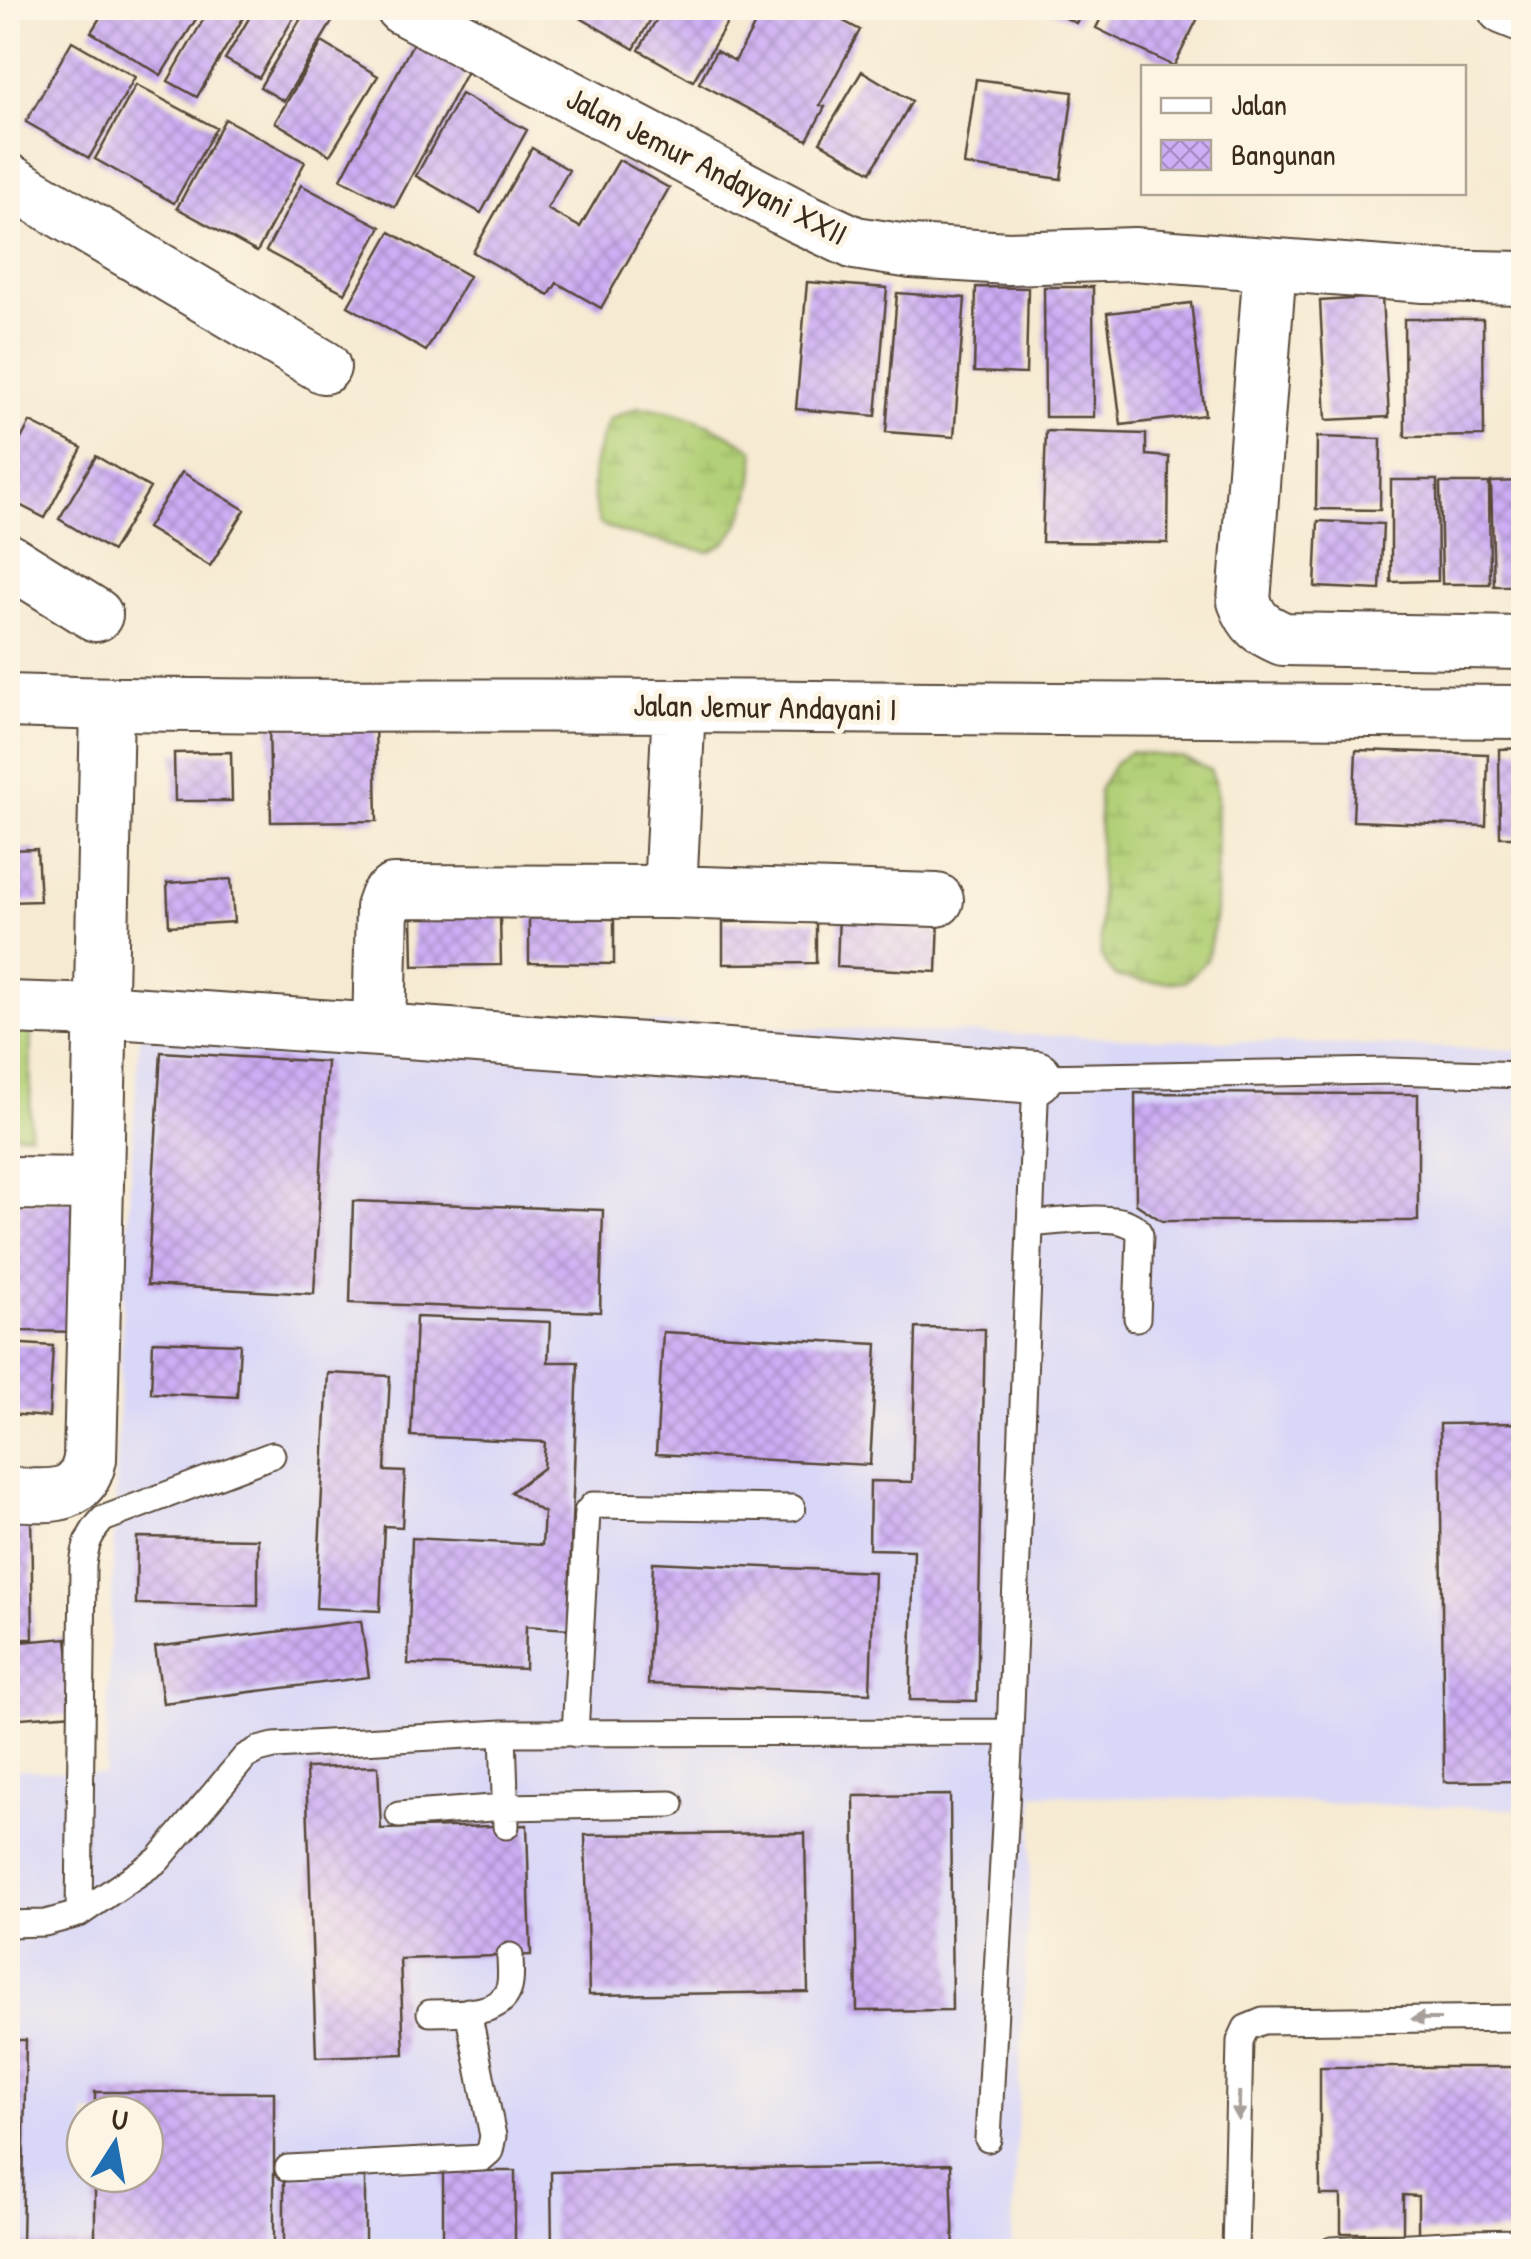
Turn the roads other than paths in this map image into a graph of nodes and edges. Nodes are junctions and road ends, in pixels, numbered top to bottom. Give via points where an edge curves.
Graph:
1 (402, 8) edge
2 (1504, 8) edge
3 (1524, 16) edge
4 (8, 180) edge
5 (1270, 266) junction
6 (1524, 278) edge
7 (324, 367) dead end
8 (8, 560) edge
9 (96, 615) dead end
10 (1262, 630) junction
11 (1524, 643) edge
12 (8, 701) edge
13 (107, 704) junction
14 (679, 706) junction
15 (1253, 712) junction
16 (1524, 712) edge
17 (670, 892) junction
18 (937, 900) dead end
19 (8, 1008) edge
20 (100, 1011) junction
21 (379, 1030) junction
22 (1524, 1075) edge
23 (1036, 1076) junction
24 (8, 1183) edge
25 (97, 1184) junction
26 (1031, 1224) junction
27 (1137, 1318) dead end
28 (272, 1456) dead end
29 (8, 1494) edge
30 (792, 1508) dead end
31 (1010, 1732) junction
32 (503, 1733) junction
33 (575, 1734) junction
34 (671, 1804) dead end
35 (399, 1815) dead end
36 (506, 1817) junction
37 (78, 1914) junction
38 (8, 1924) edge
39 (510, 1956) dead end
40 (468, 2011) junction
41 (430, 2014) dead end
42 (1524, 2018) edge
43 (988, 2139) dead end
44 (288, 2168) dead end
45 (1524, 2242) edge
46 (1467, 2247) edge
47 (1332, 2250) edge
48 (1235, 2252) edge

1 - 5 street, Jalan Jemur Andayani XXII via 854,243 988,257 1134,254
2 - 3 street
4 - 7 street
5 - 6 street, Jalan Jemur Andayani XXII
5 - 10 street via 1244,602
8 - 9 street
10 - 11 street via 1283,639
10 - 15 street
12 - 13 street, Jalan Jemur Andayani I
13 - 14 street, Jalan Jemur Andayani I
13 - 20 street
14 - 15 street, Jalan Jemur Andayani I
14 - 17 street
15 - 16 street, Jalan Jemur Andayani I
17 - 18 street
17 - 21 street via 393,892 382,908
19 - 20 street
20 - 21 street
20 - 25 street
21 - 23 street
22 - 23 lane
23 - 26 lane
24 - 25 street
25 - 29 street via 87,1474 65,1493
26 - 27 lane via 1131,1224 1140,1236
26 - 31 lane
28 - 37 lane via 103,1520 90,1532 82,1566
30 - 33 lane via 590,1507
31 - 33 lane
31 - 43 lane
32 - 33 lane
32 - 36 lane
32 - 37 lane via 258,1750 158,1860
34 - 36 lane
35 - 36 lane
37 - 38 lane
39 - 40 lane via 504,1999
40 - 41 lane
40 - 44 lane via 493,2136 482,2158
42 -> 48 lane via 1263,2021 1246,2028 1240,2041
45 - 46 lane
46 - 47 lane

